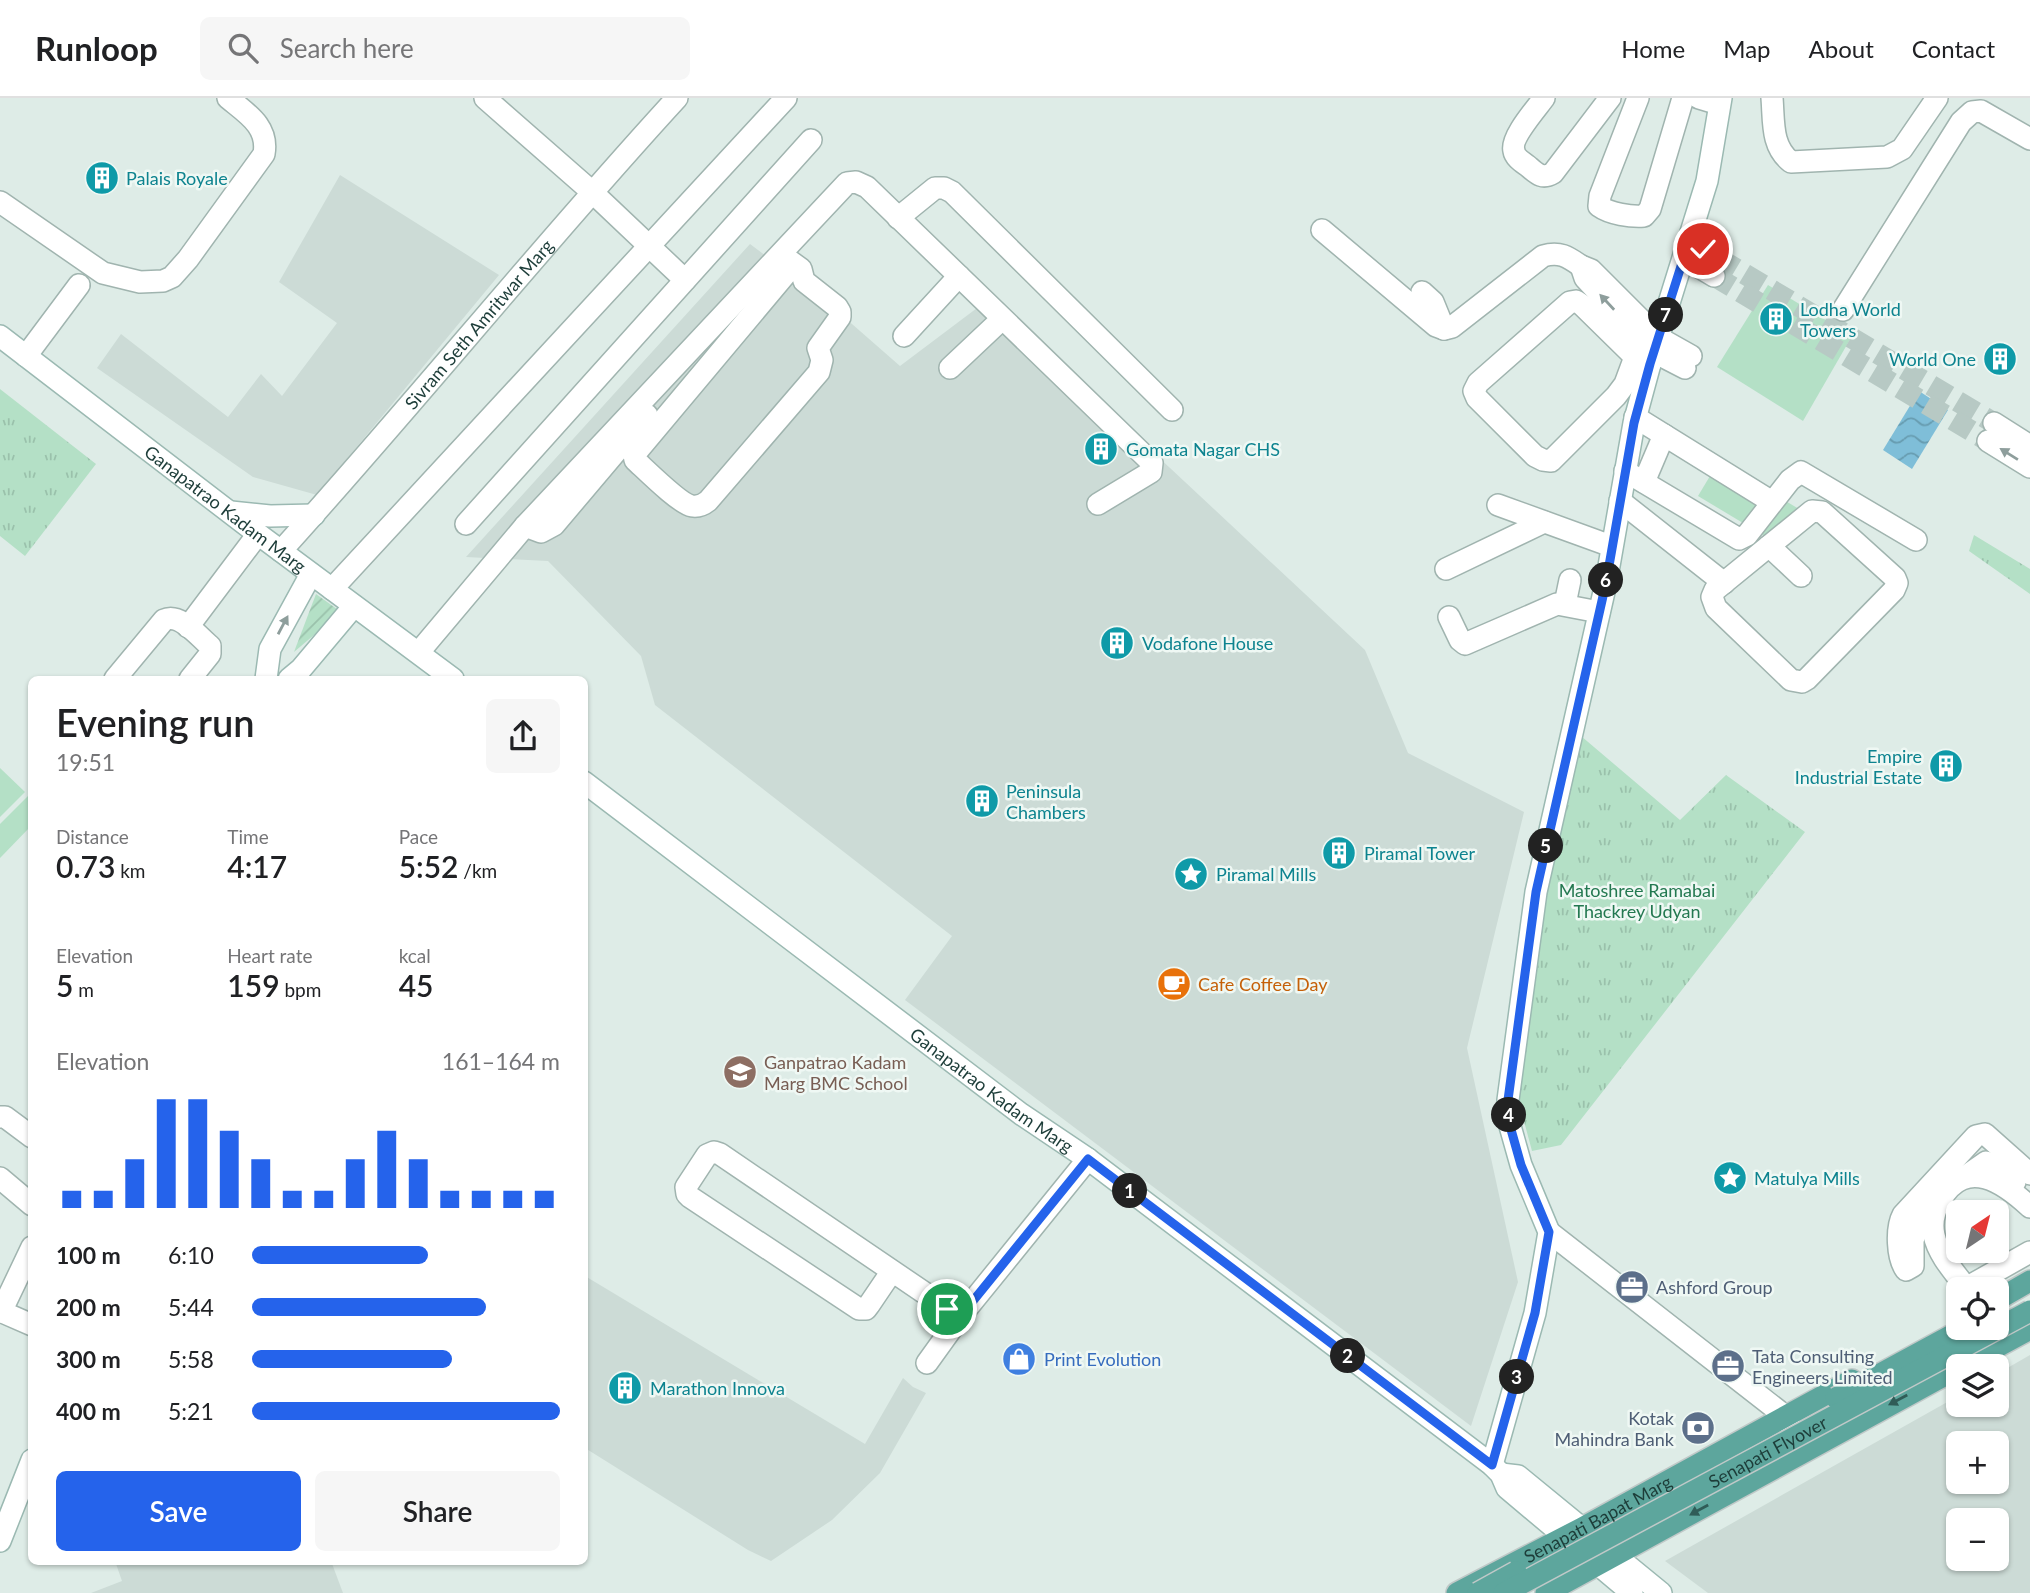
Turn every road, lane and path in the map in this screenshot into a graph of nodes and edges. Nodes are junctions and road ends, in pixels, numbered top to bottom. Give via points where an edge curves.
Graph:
1 (228, 98) edge
2 (485, 98) edge
3 (677, 98) edge
4 (786, 98) edge
5 (1544, 98) edge
6 (1610, 98) edge
7 (1637, 98) edge
8 (1683, 98) edge
9 (1772, 98) edge
10 (1937, 98) edge
11 (1713, 100) edge
12 (2030, 139) edge
13 (811, 140) dead end
14 (591, 191) junction
15 (0, 202) edge
16 (898, 218) junction
17 (1322, 230) dead end
18 (649, 246) junction
19 (1686, 249) junction
20 (794, 264) junction
21 (1716, 267) tunnel mouth
22 (959, 276) junction
23 (685, 280) junction
24 (79, 285) dead end
25 (1422, 292) dead end
26 (1843, 310) dead end
27 (1002, 319) junction
28 (1444, 330) junction
29 (0, 336) edge
30 (904, 336) dead end
31 (1649, 353) junction
32 (26, 356) junction
33 (1688, 362) dead end
34 (950, 368) dead end
35 (1616, 396) junction
36 (1172, 410) dead end
37 (1637, 411) junction
38 (1664, 435) junction
39 (2030, 446) edge
40 (2030, 467) edge
41 (1625, 471) junction
42 (1644, 482) junction
43 (1620, 501) junction
44 (1772, 502) junction
45 (1098, 504) dead end
46 (1498, 505) dead end
47 (229, 512) junction
48 (314, 515) junction
49 (1545, 522) junction
50 (466, 524) dead end
51 (525, 526) junction
52 (258, 534) junction
53 (1916, 540) dead end
54 (1611, 546) junction
55 (1769, 546) junction
56 (281, 551) junction
57 (1446, 569) dead end
58 (311, 573) junction
59 (1801, 576) dead end
60 (1570, 580) dead end
61 (1724, 583) junction
62 (332, 589) junction
63 (1565, 604) junction
64 (354, 606) junction
65 (1599, 612) junction
66 (1449, 617) dead end
67 (188, 627) junction
68 (419, 652) junction
69 (118, 676) edge
70 (192, 676) edge
71 (266, 676) edge
72 (292, 676) edge
73 (449, 676) edge
74 (588, 785) edge
75 (0, 1117) edge
76 (28, 1134) edge
77 (1088, 1159) junction
78 (2030, 1174) edge
79 (0, 1178) edge
80 (1963, 1178) junction
81 (2030, 1194) edge
82 (28, 1202) edge
83 (2030, 1207) edge
84 (1934, 1210) junction
85 (1549, 1232) junction
86 (2030, 1252) edge
87 (28, 1255) edge
88 (892, 1271) junction
89 (1959, 1277) edge
90 (1987, 1277) edge
91 (2030, 1281) edge
92 (2009, 1293) edge
93 (2030, 1293) edge
94 (2009, 1304) edge
95 (2030, 1311) edge
96 (1, 1312) edge
97 (960, 1317) junction
98 (28, 1323) edge
99 (1946, 1328) edge
100 (2030, 1329) edge
101 (1946, 1338) edge
102 (1983, 1354) edge
103 (927, 1363) dead end
104 (1946, 1374) edge
105 (1785, 1416) junction
106 (1804, 1451) junction
107 (1497, 1469) junction
108 (28, 1470) edge
109 (1574, 1532) junction
110 (0, 1541) edge
111 (1607, 1561) junction
112 (1457, 1593) edge
113 (1478, 1593) edge
114 (1504, 1593) edge
115 (1546, 1593) edge
116 (1632, 1593) edge
117 (1661, 1593) edge

1 - 15 street via 254,119 263,133 264,154 172,277 140,282 103,273
2 - 14 street
3 - 14 street, Sivram Seth Amritwar Marg
4 - 18 street
5 - 6 street via 1514,140 1513,149 1539,176 1546,177
7 - 8 street via 1599,206 1635,216 1644,216 1650,209
9 - 10 street via 1776,143 1791,162 1895,155
11 - 19 street via 1707,181
12 - 26 street via 1981,111 1961,122
13 - 23 street
14 - 18 street
14 - 48 street, Sivram Seth Amritwar Marg
16 - 22 street
16 - 36 street via 935,188 952,192
16 - 51 street via 867,187 847,183
17 - 28 street
18 - 23 street
18 - 62 street
19 - 21 street
19 - 31 street
20 - 20 street via 804,281 840,312 818,348 822,365 708,501 701,506 687,504 634,455
20 - 51 street via 778,260 554,525 541,532
22 - 27 street
22 - 30 street
23 - 50 street
24 - 32 street
25 - 28 street via 1433,302
27 - 34 street
27 - 45 street via 1152,463 1151,472
28 - 31 street via 1544,256 1563,254 1581,266 1585,278
29 - 32 street, Ganapatrao Kadam Marg
31 - 33 street
31 - 35 street
31 - 35 street via 1582,305 1570,302 1478,383 1475,391 1543,460 1557,456
31 - 37 street
32 - 47 street, Ganapatrao Kadam Marg
35 - 37 street
37 - 38 street
37 - 41 street
38 - 42 street
38 - 44 street
40 -> 39 street via 1991,432
41 - 42 street
41 - 43 street
42 - 44 street via 1739,539
43 - 54 street
43 - 61 street
44 - 53 street via 1801,472
46 - 49 street
47 - 48 street
47 - 52 street, Ganapatrao Kadam Marg
48 - 56 street, Sivram Seth Amritwar Marg
49 - 54 street
49 - 57 street
51 - 68 street
52 - 56 street, Ganapatrao Kadam Marg
52 - 67 street
54 - 65 street
55 - 59 street
55 - 61 street
55 - 61 street via 1812,511 1822,512 1897,583 1802,682 1791,680 1716,608 1712,597
56 - 58 street, Ganapatrao Kadam Marg
58 - 62 street, Ganapatrao Kadam Marg
71 -> 58 street via 270,649
60 - 63 street
62 - 64 street, Ganapatrao Kadam Marg
63 - 65 street
63 - 66 street via 1550,606 1465,644
64 - 68 street, Ganapatrao Kadam Marg
64 - 72 street
65 - 85 street via 1536,892 1510,1077 1510,1126
67 - 69 street via 177,618 164,620
67 - 70 street via 210,646 210,654
68 - 73 street, Ganapatrao Kadam Marg
74 - 77 street, Ganapatrao Kadam Marg via 1021,1114
75 - 76 street
77 - 97 street
77 - 107 street, Ganapatrao Kadam Marg
78 - 84 street via 1985,1134 1976,1136 1903,1214 1898,1232 1906,1270 1913,1266 1916,1232
79 - 82 street
80 - 81 street via 1986,1162
80 - 83 street via 1997,1181
80 - 84 street via 1948,1188
84 - 89 street via 1934,1235
85 - 105 street
85 - 107 street via 1535,1313
86 - 90 street
87 - 96 street
88 - 88 street via 720,1154 707,1155 686,1187 690,1197 859,1309 869,1306
88 - 97 street
91 - 92 main road
93 - 94 main road
95 - 114 main road, Senapati Flyover, bridge
96 - 98 street
97 - 103 street
99 - 105 main road, Senapati Bapat Marg
100 - 102 main road
101 - 113 main road, Senapati Flyover, bridge
104 -> 106 main road
105 - 106 street
105 - 109 main road, Senapati Bapat Marg
106 -> 111 main road
107 - 109 street, Ganapatrao Kadam Marg via 1507,1488
108 - 110 street
109 - 111 street, Ganapatrao Kadam Marg
109 - 112 main road, Senapati Bapat Marg
111 - 115 main road
111 - 116 street, Ganapatrao Kadam Marg
111 - 117 street, Ganapatrao Kadam Marg

